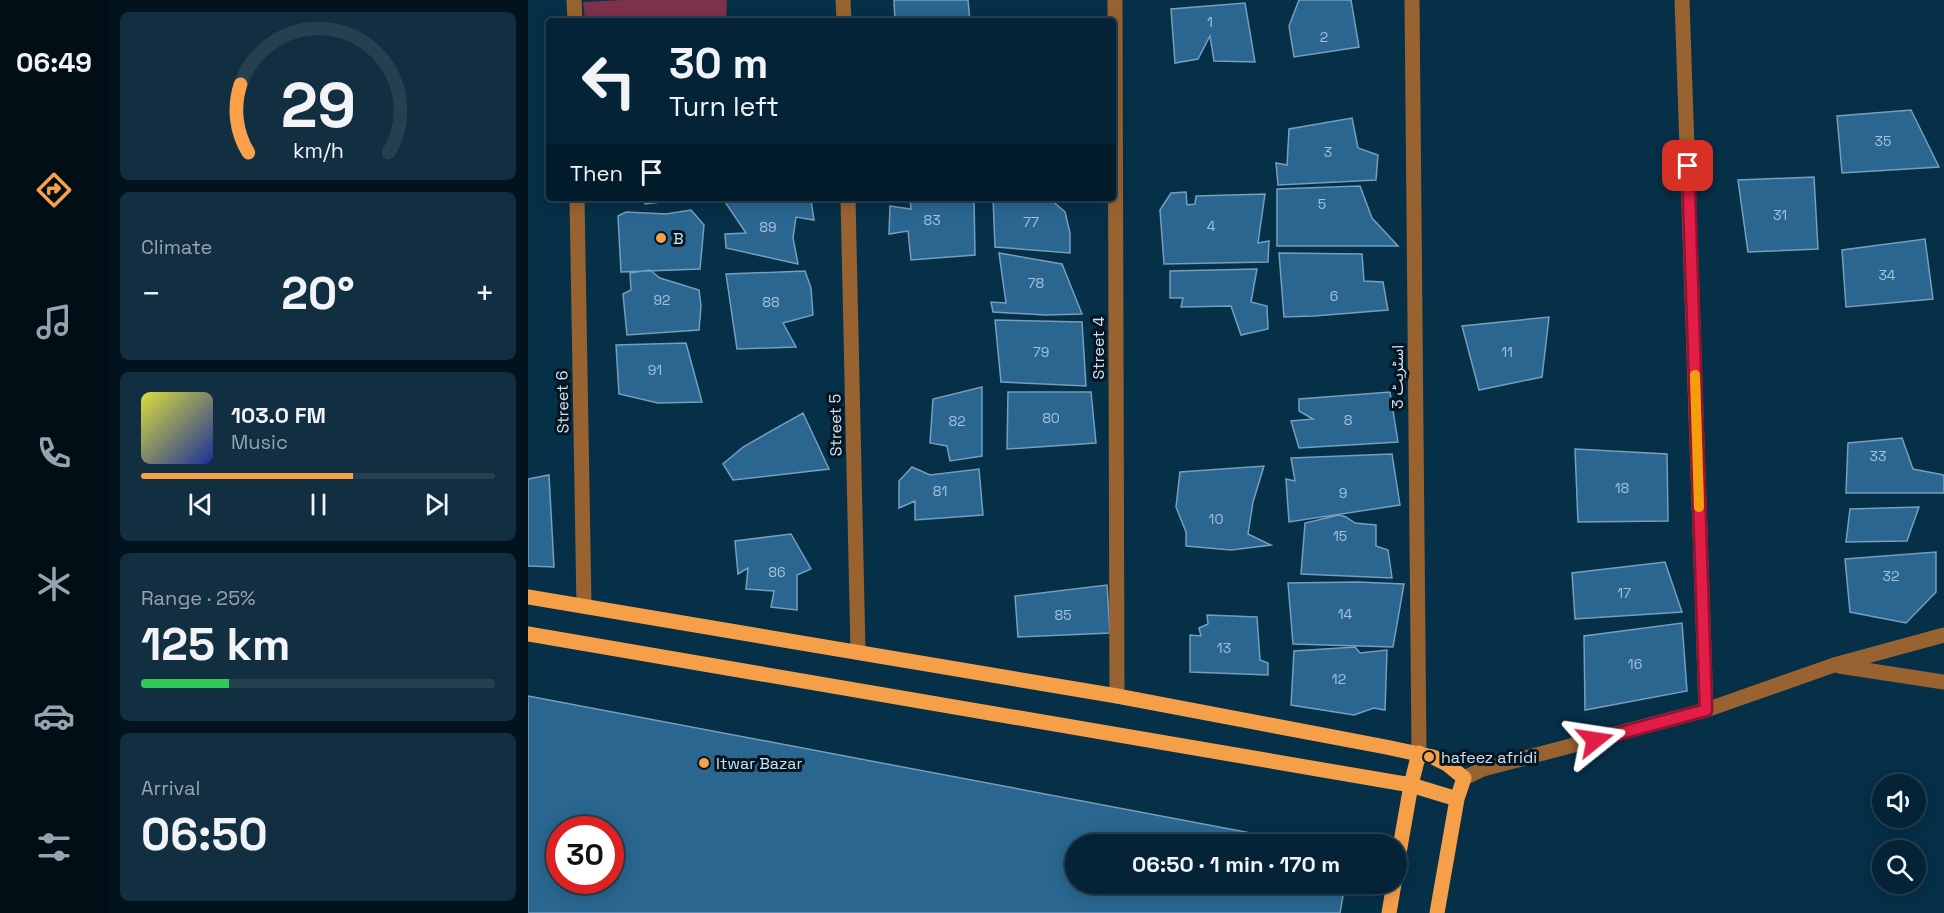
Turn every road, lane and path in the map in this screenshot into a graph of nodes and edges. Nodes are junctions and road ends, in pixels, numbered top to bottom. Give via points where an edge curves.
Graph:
1 (574, 0) edge
2 (843, 0) edge
3 (1115, 0) edge
4 (1412, 0) edge
5 (1682, 0) edge
6 (575, 18) edge
7 (844, 18) edge
8 (1115, 18) edge
9 (577, 201) edge
10 (848, 201) edge
11 (1116, 201) edge
12 (528, 597) edge
13 (584, 606) junction
14 (528, 634) edge
15 (1944, 635) edge
16 (858, 651) junction
17 (1833, 665) junction
18 (1944, 682) edge
19 (1117, 696) junction
20 (1706, 710) junction
21 (1419, 753) junction
22 (1464, 778) junction
23 (1411, 785) junction
24 (1456, 799) junction
25 (1402, 834) edge
26 (1392, 894) edge
27 (1389, 913) edge
28 (1437, 913) edge

1 - 6 street
2 - 7 street
3 - 8 street, Street 4
4 - 21 street, اسٹریٹ 3
5 - 20 street
9 - 13 street, Street 6
10 - 16 street, Street 5
11 - 19 street, Street 4
12 - 13 main road
13 - 16 main road
14 - 23 main road
15 - 17 street
16 - 19 main road
17 - 18 street
17 - 20 street
19 - 21 main road
20 - 22 street via 1483,769
21 - 22 main road via 1447,764
21 - 23 main road
22 - 24 main road
23 - 24 main road
23 - 25 main road
24 - 28 main road
26 - 27 main road

